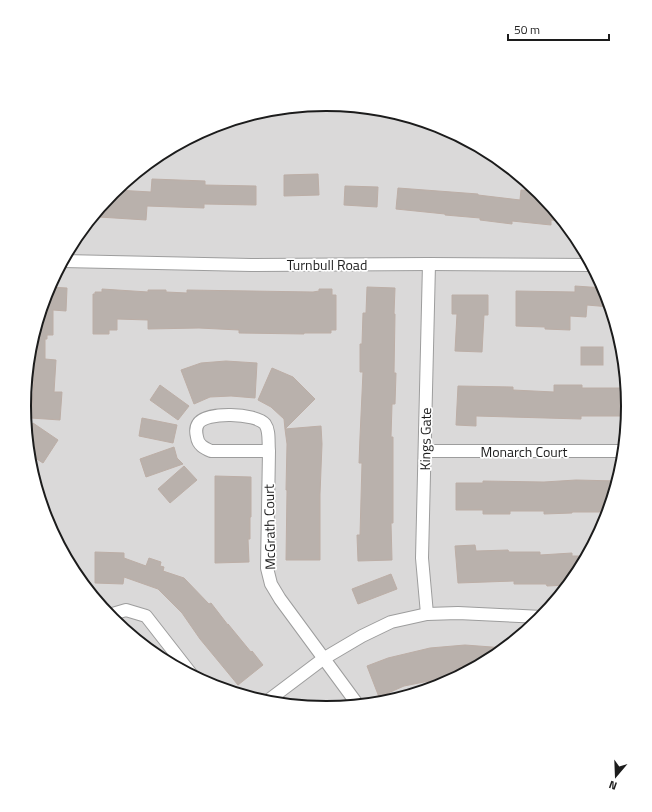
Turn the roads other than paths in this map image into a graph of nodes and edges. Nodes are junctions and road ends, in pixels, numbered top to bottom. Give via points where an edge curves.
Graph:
1 (69, 261) edge
2 (429, 264) junction
3 (585, 265) edge
4 (269, 451) junction
5 (425, 451) junction
6 (617, 451) edge
7 (115, 613) edge
8 (427, 614) junction
9 (533, 617) edge
10 (323, 659) junction
11 (183, 664) edge
12 (274, 696) edge
13 (354, 699) edge

1 - 2 street, Turnbull Road via 251,265
2 - 3 street, Turnbull Road
2 - 5 street, Kings Gate
4 - 4 street, McGrath Court via 268,430 264,422 255,418 244,415 212,416 198,424 198,441 211,451
4 - 10 street, McGrath Court via 267,568 271,584
5 - 6 street, Monarch Court
5 - 8 street, Kings Gate via 422,558
7 - 11 street via 126,610 146,616
8 - 9 street
8 - 10 street via 391,622
10 - 12 street
10 - 13 street, McGrath Court

